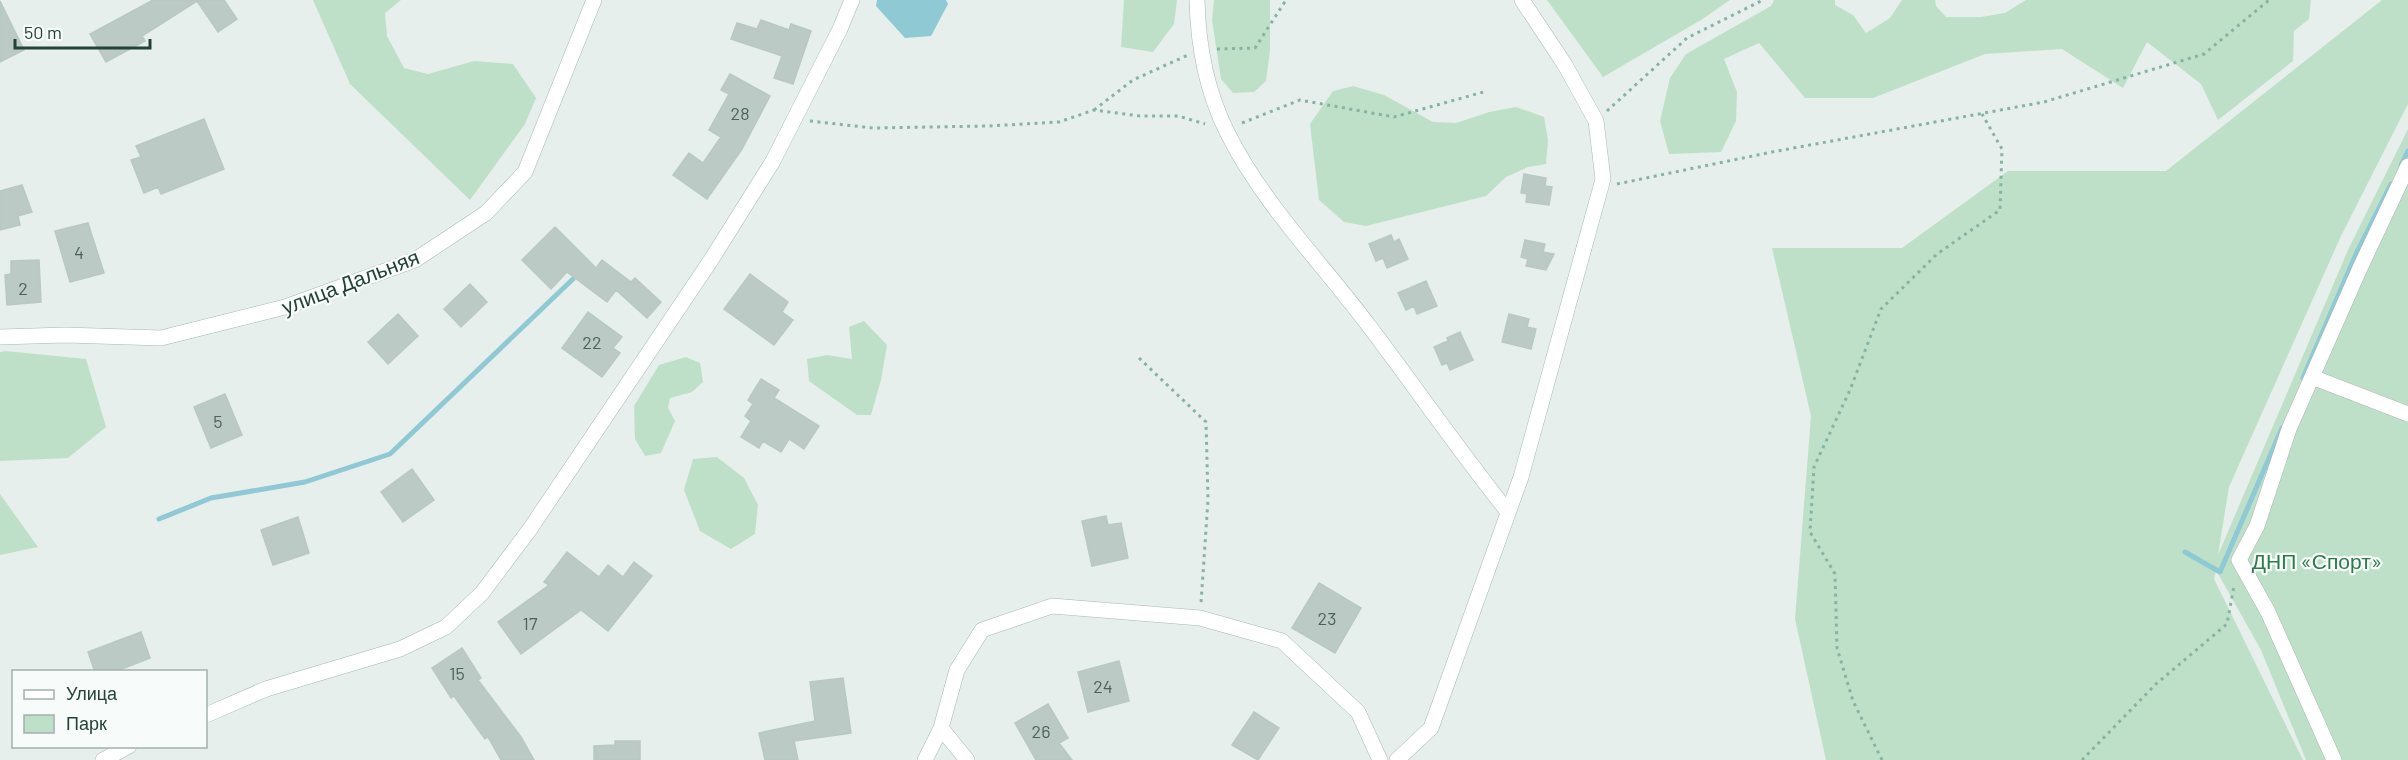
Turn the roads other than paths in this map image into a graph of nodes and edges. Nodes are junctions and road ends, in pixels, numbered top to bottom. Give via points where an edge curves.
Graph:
1 (594, 0) edge
2 (852, 0) edge
3 (1197, 0) edge
4 (1522, 0) edge
5 (2408, 166) edge
6 (0, 337) edge
7 (2312, 377) junction
8 (2408, 414) edge
9 (1508, 512) junction
10 (207, 715) edge
11 (941, 728) junction
12 (127, 748) edge
13 (103, 760) edge
14 (925, 760) edge
15 (967, 760) edge
16 (1380, 760) edge
17 (1397, 760) edge
18 (2334, 760) edge

1 - 6 street, улица Дальняя via 525,172 486,213 415,260 285,307 161,338
2 - 10 street via 773,161 530,529 482,593 446,627 400,649 266,690
3 - 9 street via 1207,78 1225,130 1251,175
4 - 9 street via 1596,121 1603,179
5 - 7 street
7 - 8 street
7 - 18 street via 2289,429 2256,526 2239,560 2268,612
9 - 17 street via 1431,729
11 - 14 street
11 - 15 street
11 - 16 street via 957,670 982,630 1052,606 1200,618 1282,641 1358,712
12 - 13 street

